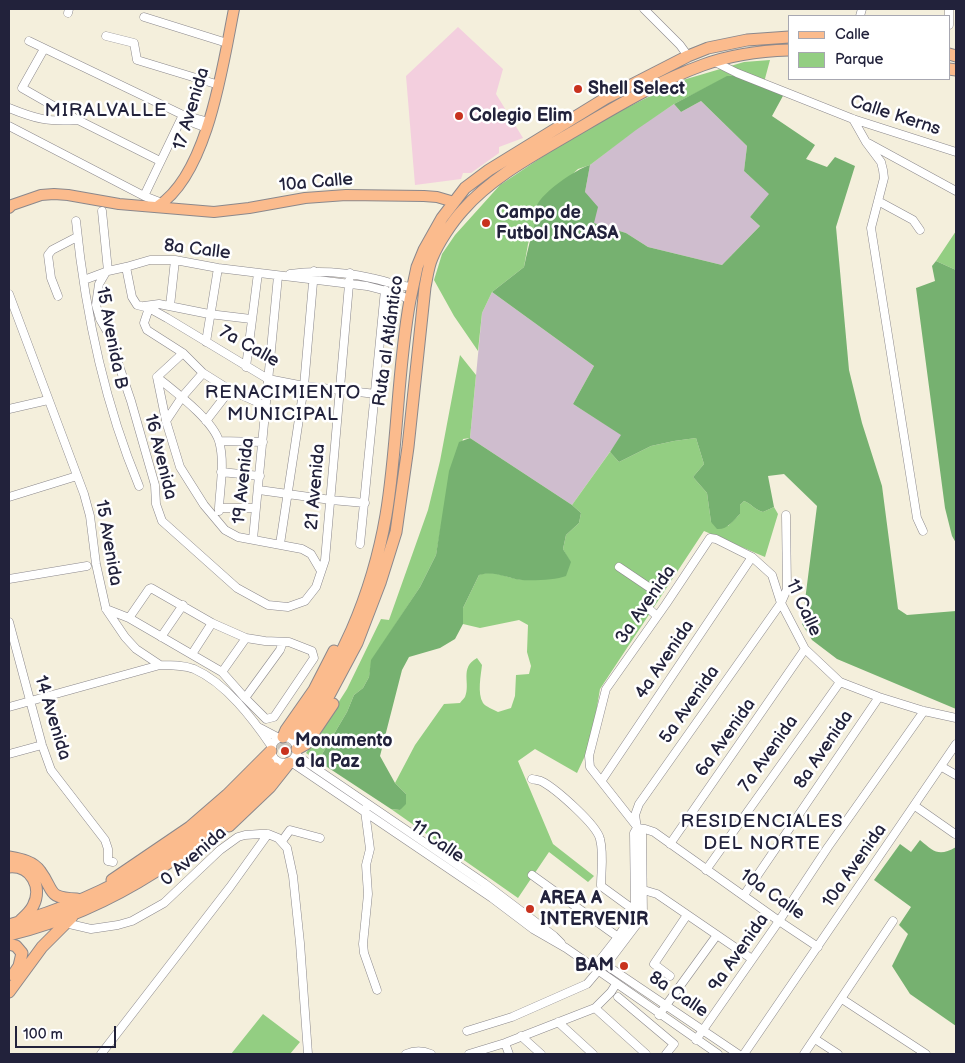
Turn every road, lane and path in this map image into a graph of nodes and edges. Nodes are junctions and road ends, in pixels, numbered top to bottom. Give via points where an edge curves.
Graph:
1 (234, 9) edge
2 (644, 9) edge
3 (144, 17) dead end
4 (106, 36) dead end
5 (788, 37) edge
6 (29, 41) dead end
7 (227, 43) junction
8 (44, 49) junction
9 (788, 50) edge
10 (688, 56) junction
11 (713, 61) junction
12 (219, 85) junction
13 (9, 108) edge
14 (185, 115) junction
15 (852, 118) junction
16 (78, 120) junction
17 (208, 125) junction
18 (9, 126) edge
19 (866, 142) junction
20 (956, 152) edge
21 (160, 161) junction
22 (956, 191) edge
23 (173, 192) junction
24 (146, 197) junction
25 (878, 201) junction
26 (454, 202) junction
27 (160, 205) junction
28 (10, 206) edge
29 (182, 209) junction
30 (102, 211) dead end
31 (76, 221) dead end
32 (920, 230) dead end
33 (78, 237) junction
34 (175, 260) junction
35 (126, 268) junction
36 (218, 268) junction
37 (107, 271) junction
38 (314, 271) junction
39 (258, 273) junction
40 (350, 273) junction
41 (278, 276) junction
42 (84, 280) junction
43 (313, 280) junction
44 (349, 283) junction
45 (413, 287) junction
46 (385, 290) junction
47 (9, 294) edge
48 (58, 296) dead end
49 (410, 300) junction
50 (170, 306) junction
51 (146, 307) junction
52 (209, 314) junction
53 (251, 319) junction
54 (206, 342) junction
55 (183, 353) junction
56 (246, 367) junction
57 (203, 373) junction
58 (156, 377) junction
59 (268, 379) junction
60 (304, 386) junction
61 (230, 390) junction
62 (339, 390) junction
63 (376, 394) junction
64 (182, 398) junction
65 (48, 400) junction
66 (266, 406) junction
67 (9, 409) edge
68 (166, 421) junction
69 (206, 422) junction
70 (218, 441) junction
71 (263, 442) junction
72 (221, 472) junction
73 (78, 476) junction
74 (260, 476) junction
75 (139, 486) dead end
76 (259, 490) junction
77 (287, 495) junction
78 (9, 496) edge
79 (331, 500) junction
80 (365, 503) junction
81 (219, 508) junction
82 (255, 508) junction
83 (786, 515) dead end
84 (218, 521) junction
85 (923, 531) dead end
86 (710, 538) joint
87 (253, 540) junction
88 (280, 544) junction
89 (360, 544) dead end
90 (752, 557) junction
91 (87, 566) dead end
92 (618, 567) dead end
93 (321, 571) junction
94 (9, 579) edge
95 (781, 603) junction
96 (182, 605) junction
97 (268, 605) joint
98 (106, 609) junction
99 (657, 616) junction
100 (130, 618) junction
101 (9, 622) edge
102 (212, 622) junction
103 (161, 637) junction
104 (246, 638) junction
105 (283, 642) junction
106 (805, 649) junction
107 (192, 654) junction
108 (160, 665) junction
109 (222, 672) junction
110 (840, 682) junction
111 (879, 697) junction
112 (30, 700) junction
113 (245, 703) junction
114 (9, 707) edge
115 (924, 711) junction
116 (956, 718) edge
117 (259, 727) junction
118 (956, 744) edge
119 (42, 745) junction
120 (291, 747) junction
121 (271, 749) junction
122 (9, 754) edge
123 (942, 766) junction
124 (956, 776) edge
125 (532, 779) dead end
126 (602, 780) junction
127 (915, 806) junction
128 (367, 807) junction
129 (637, 828) junction
130 (268, 834) junction
131 (955, 834) edge
132 (320, 838) dead end
133 (282, 841) junction
134 (670, 844) junction
135 (9, 856) edge
136 (113, 862) dead end
137 (9, 867) edge
138 (706, 870) junction
139 (532, 875) dead end
140 (639, 889) junction
141 (744, 895) junction
142 (111, 897) junction
143 (89, 900) junction
144 (635, 911) junction
145 (687, 915) junction
146 (643, 916) junction
147 (779, 921) junction
148 (893, 921) dead end
149 (65, 923) junction
150 (13, 924) edge
151 (9, 935) edge
152 (718, 935) junction
153 (618, 937) junction
154 (9, 944) edge
155 (818, 947) junction
156 (752, 959) junction
157 (603, 963) junction
158 (598, 971) junction
159 (670, 976) dead end
160 (9, 979) edge
161 (616, 984) junction
162 (376, 990) dead end
163 (9, 992) edge
164 (618, 998) dead end
165 (842, 999) junction
166 (666, 1004) junction
167 (595, 1008) junction
168 (659, 1014) junction
169 (558, 1022) junction
170 (703, 1030) junction
171 (466, 1031) dead end
172 (521, 1036) junction
173 (815, 1039) junction
174 (696, 1040) junction
175 (505, 1042) junction
176 (101, 1054) edge
177 (308, 1054) edge
178 (406, 1054) edge
179 (431, 1054) edge
180 (469, 1054) edge
181 (509, 1054) edge
182 (541, 1054) edge
183 (593, 1054) edge
184 (646, 1054) edge
185 (666, 1054) edge
186 (718, 1054) edge
187 (738, 1054) edge
188 (744, 1054) edge
189 (804, 1054) edge
190 (838, 1054) edge
191 (926, 1054) edge

1 - 7 main road, 17 Avenida
2 - 10 street
3 - 7 street
4 - 12 street via 134,42 137,60
5 - 10 highway, Ruta al Atlántico via 747,40
6 - 8 street
7 - 12 main road, 17 Avenida
8 - 14 street
8 - 16 street via 22,88
9 - 11 highway, Ruta al Atlántico via 750,53
10 - 26 highway, Ruta al Atlántico via 606,98 530,143 465,188
11 - 15 street, Calle Kerns
11 - 120 highway, Ruta al Atlántico via 627,100 537,154 489,185 452,223 432,258 425,287 400,508 380,583 381,598 362,650 329,710 306,744
12 - 17 main road, 17 Avenida
13 - 16 street via 46,121
14 - 17 street via 191,122
14 - 21 street
15 - 19 street
15 - 20 street, Calle Kerns
16 - 21 street
17 - 23 main road, 17 Avenida via 198,152
18 - 24 street
19 - 22 street
19 - 25 street via 884,170
21 - 24 street
23 - 27 main road, 17 Avenida
23 - 29 main road
24 - 27 street
25 - 32 street via 913,220
25 - 85 street via 871,228 917,518
26 - 29 main road, 10a Calle via 424,196 346,195 305,198 224,212
26 - 45 highway, Ruta al Atlántico via 424,250
27 - 28 main road via 119,204 54,194
27 - 29 main road, 10a Calle
30 - 37 street, 16 Avenida
31 - 33 street, 15 Avenida B
33 - 42 street, 15 Avenida B
33 - 48 street via 48,255
34 - 35 street, 8a Calle via 150,260
34 - 36 street, 8a Calle
34 - 50 street
35 - 37 street, 8a Calle
35 - 51 street via 134,301
36 - 39 street, 8a Calle
36 - 52 street
37 - 42 street, 8a Calle
37 - 97 street, 16 Avenida via 99,284 96,306 131,402 162,521 236,588
38 - 40 street, 8a Calle
38 - 41 street, 8a Calle
38 - 43 street
39 - 41 street, 8a Calle
39 - 53 street
40 - 44 street, 21 Avenida
40 - 45 street, 8a Calle
41 - 43 street, 8a Calle
41 - 59 street, 19 Avenida
42 - 75 street, 15 Avenida B via 109,404
43 - 44 street, 8a Calle
43 - 60 street
44 - 46 street, 8a Calle
44 - 62 street, 21 Avenida
45 - 49 highway, Ruta al Atlántico
46 - 49 street, 8a Calle
46 - 63 street
47 - 65 street, 15 Avenida
49 - 120 highway, Ruta al Atlántico via 386,515 374,572 366,580 314,690 286,730
50 - 51 street via 154,304
50 - 52 street
51 - 54 street, 7a Calle
51 - 55 street via 145,327
52 - 53 street
52 - 54 street
53 - 56 street
54 - 56 street, 7a Calle
55 - 57 street
55 - 58 street
56 - 59 street, 7a Calle
57 - 61 street
57 - 64 street
58 - 64 street
58 - 68 street
59 - 60 street, 7a Calle
59 - 66 street, 19 Avenida
60 - 62 street, 7a Calle
60 - 77 street
61 - 66 street
61 - 69 street
62 - 63 street, 7a Calle
62 - 79 street, 21 Avenida
63 - 80 street
64 - 68 street
64 - 69 street
65 - 67 street
65 - 73 street, 15 Avenida
66 - 71 street, 19 Avenida
68 - 84 street via 180,467
69 - 70 street
70 - 71 street
70 - 72 street
71 - 74 street, 19 Avenida
72 - 74 street
72 - 81 street
73 - 78 street
73 - 98 street, 15 Avenida via 90,516
74 - 76 street, 19 Avenida
76 - 77 street
76 - 82 street, 19 Avenida
77 - 79 street
77 - 88 street
79 - 80 street
79 - 93 street, 21 Avenida
80 - 89 street
81 - 82 street
81 - 84 street
82 - 87 street, 19 Avenida
83 - 95 street via 787,589
84 - 87 street via 225,530
86 - 90 street, 11 Calle
86 - 99 street, 3a Avenida
87 - 88 street
88 - 93 street via 311,554
90 - 95 street, 11 Calle via 772,575
90 - 126 street, 4a Avenida
91 - 94 street
92 - 99 street via 652,590 648,608
93 - 97 street, 21 Avenida via 316,587 305,601 288,607
95 - 106 street, 11 Calle
95 - 129 street, 5a Avenida via 639,804 635,815
96 - 100 street via 149,588
96 - 102 street
96 - 103 street
98 - 100 street
98 - 108 street, 15 Avenida via 136,649
99 - 126 street, 3a Avenida via 606,689 590,756 590,767
100 - 103 street
101 - 112 street, 14 Avenida
102 - 104 street
102 - 107 street
103 - 107 street
104 - 105 street
104 - 109 street
105 - 113 street
105 - 113 street via 312,651 313,660 274,717 264,718
106 - 110 street, 11 Calle
106 - 134 street, 6a Avenida
107 - 109 street
108 - 112 street
108 - 113 street, 15 Avenida via 172,664 195,670
109 - 113 street
110 - 111 street, 11 Calle
110 - 138 street, 7a Avenida
111 - 115 street, 11 Calle
111 - 141 street, 8a Avenida
112 - 114 street
112 - 119 street, 14 Avenida
113 - 117 street, 15 Avenida
115 - 116 street, 11 Calle
115 - 147 street, 9a Avenida
117 - 120 street, 15 Avenida
117 - 121 street, 15 Avenida
118 - 123 street, 10a Avenida
119 - 122 street
119 - 136 street, 14 Avenida via 51,770 106,840 108,860
120 - 121 street
120 - 121 street via 280,763
120 - 128 street, 11 Calle
120 - 142 highway via 282,774 245,813 162,876
121 - 143 highway via 227,795 190,827 117,875
123 - 124 street
123 - 127 street, 10a Avenida
125 - 144 street via 542,781 556,792 597,833 601,844 601,886
126 - 129 street
127 - 131 street
127 - 155 street, 10a Avenida
128 - 158 street, 11 Calle via 533,929
128 - 162 street via 370,850 366,865 368,894 363,944
129 - 134 street, 10a Calle via 654,832
129 - 140 street, 5a Avenida via 634,833
130 - 133 street, 0 Avenida
130 - 149 street, 0 Avenida via 238,837 164,903 132,921 91,929
130 - 176 street
132 - 133 street via 290,830
133 - 177 street via 287,848 293,876
134 - 138 street, 10a Calle
135 - 143 highway via 36,867 57,897
137 - 150 highway via 26,870 37,886 34,905 28,914
138 - 141 street, 10a Calle
139 - 153 street
140 - 144 street, 5a Avenida
140 - 145 street via 658,894
140 - 146 street, 5a Avenida
141 - 147 street, 10a Calle
142 - 143 highway
142 - 143 highway via 172,862 208,835 242,804 272,766 189,838
143 - 149 highway
143 - 150 highway
143 - 151 highway via 44,925
144 - 146 street
144 - 153 street
145 - 152 street
145 - 159 street via 654,964
146 - 157 street
147 - 155 street, 10a Calle
147 - 156 street, 9a Avenida
148 - 165 street
149 - 163 highway via 42,947
152 - 156 street
152 - 166 street
153 - 157 street
154 - 160 highway via 22,953 19,966
155 - 188 street, 10a Avenida
156 - 170 street, 9a Avenida
157 - 158 street
157 - 166 street, 8a Calle
158 - 161 street, 11 Calle
158 - 171 street via 587,984 512,1017
161 - 167 street
161 - 168 street, 11 Calle
164 - 185 street via 674,1044
165 - 173 street
165 - 191 street
166 - 168 street
166 - 170 street, 8a Calle
167 - 169 street
167 - 184 street
168 - 174 street, 11 Calle
169 - 172 street
169 - 183 street
170 - 174 street, 9a Avenida
170 - 187 street, 8a Calle
172 - 175 street
172 - 182 street
173 - 189 street
173 - 190 street
174 - 186 street, 11 Calle
175 - 180 street
175 - 181 street
178 - 179 street via 412,1051

